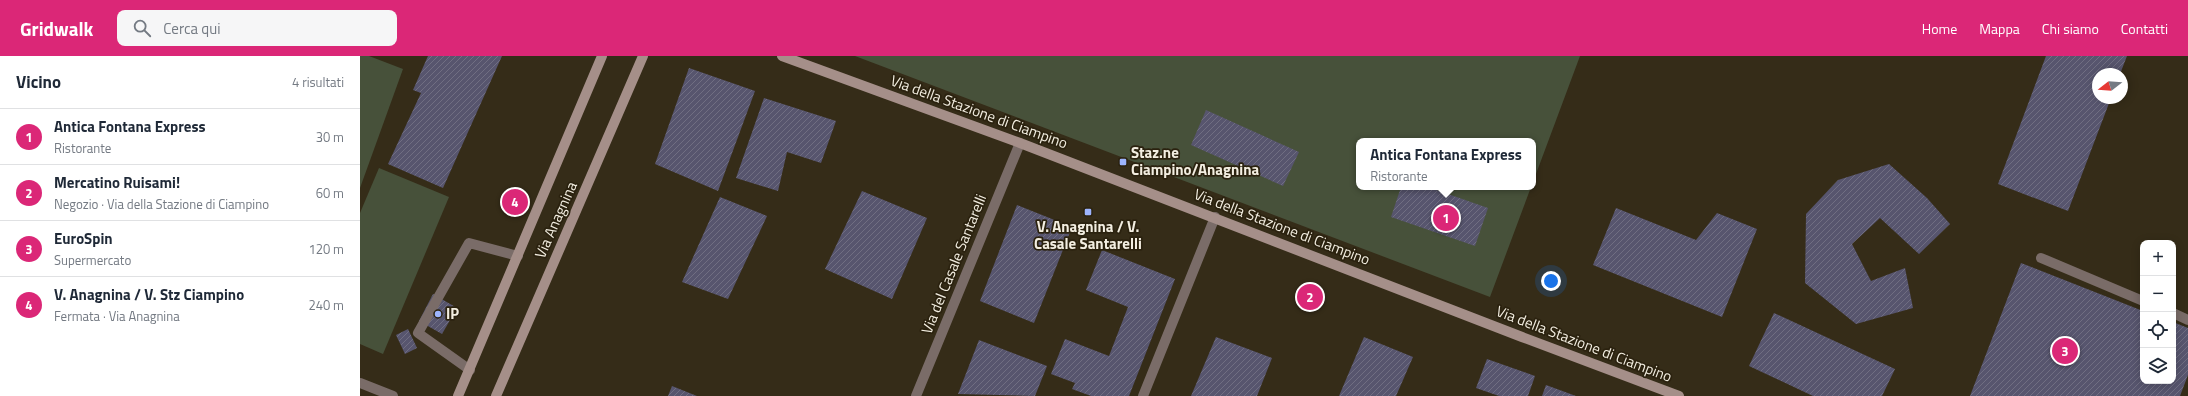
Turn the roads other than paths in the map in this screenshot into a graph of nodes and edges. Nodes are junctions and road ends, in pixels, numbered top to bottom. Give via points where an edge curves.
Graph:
1 (602, 56) edge
2 (643, 56) edge
3 (782, 56) edge
4 (1020, 143) junction
5 (1215, 217) junction
6 (518, 256) junction
7 (2040, 258) dead end
8 (2140, 300) edge
9 (2176, 314) edge
10 (2188, 320) edge
11 (470, 370) junction
12 (360, 383) edge
13 (1664, 393) edge
14 (393, 396) edge
15 (458, 396) edge
16 (496, 396) edge
17 (916, 396) edge
18 (1143, 396) edge
19 (1679, 396) edge

1 - 6 street, Via Anagnina
2 - 16 street, Via Anagnina
3 - 4 street, Via della Stazione di Ciampino
4 - 5 street, Via della Stazione di Ciampino
4 - 17 street, Via del Casale Santarelli
5 - 13 street, Via della Stazione di Ciampino
5 - 18 street
6 - 11 street, Via Anagnina
6 - 11 street via 469,243 418,333
7 - 8 street
9 - 10 street
11 - 15 street, Via Anagnina
12 - 14 street
13 - 19 street, Via della Stazione di Ciampino

